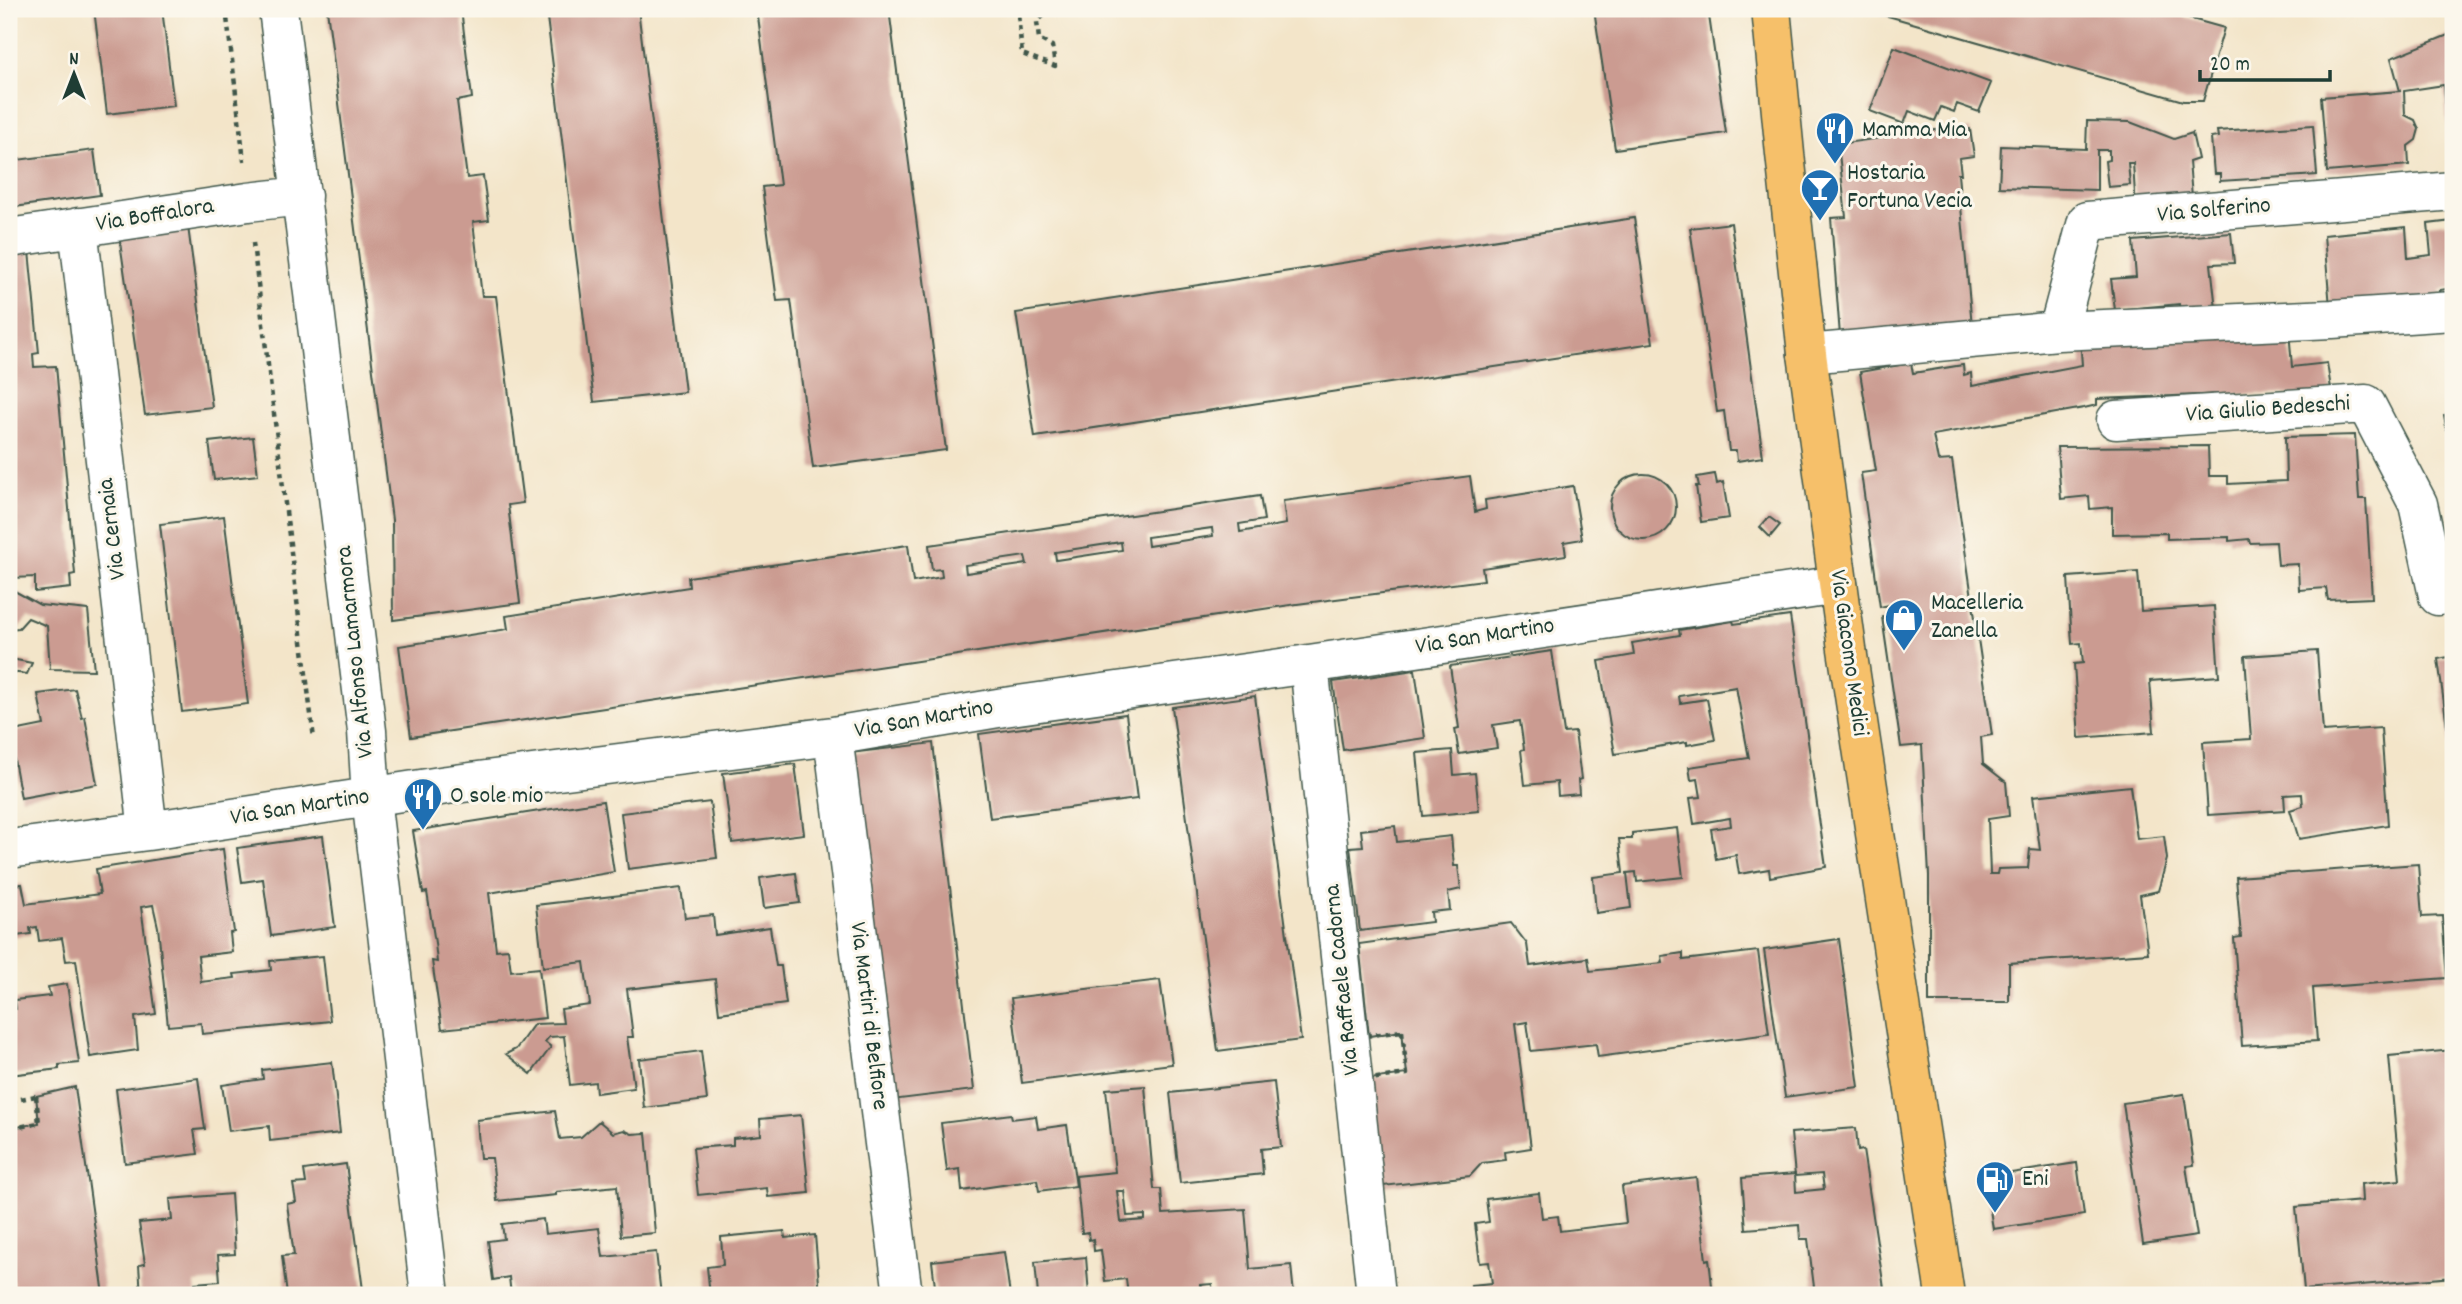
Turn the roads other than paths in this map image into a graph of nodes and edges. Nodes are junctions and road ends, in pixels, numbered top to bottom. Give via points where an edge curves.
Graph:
1 (278, 9) edge
2 (1771, 9) edge
3 (2453, 191) edge
4 (302, 196) junction
5 (78, 228) junction
6 (9, 238) edge
7 (2453, 311) edge
8 (2058, 331) junction
9 (1807, 354) junction
10 (2116, 420) dead end
11 (1838, 585) junction
12 (2453, 593) edge
13 (1310, 664) junction
14 (833, 736) junction
15 (371, 798) junction
16 (148, 831) junction
17 (9, 849) edge
18 (430, 1295) edge
19 (903, 1295) edge
20 (1376, 1295) edge
21 (1945, 1295) edge

1 - 4 street, Via Alfonso Lamarmora
2 - 9 main road, Via Giacomo Medici
3 - 8 street, Via Solferino via 2087,221
4 - 5 street, Via Boffalora
4 - 15 street, Via Alfonso Lamarmora via 367,731
5 - 6 street, Via Boffalora
5 - 16 street, Via Cernaia
7 - 8 street
8 - 9 street
9 - 11 main road, Via Giacomo Medici
10 - 12 street, Via Giulio Bedeschi via 2366,404 2418,504 2438,596
11 - 13 street, Via San Martino
11 - 21 main road, Via Giacomo Medici
13 - 14 street, Via San Martino
13 - 20 street, Via Raffaele Cadorna
14 - 15 street, Via San Martino
14 - 19 street, Via Martiri di Belfiore
15 - 16 street, Via San Martino
15 - 18 street, Via Alfonso Lamarmora
16 - 17 street, Via San Martino

